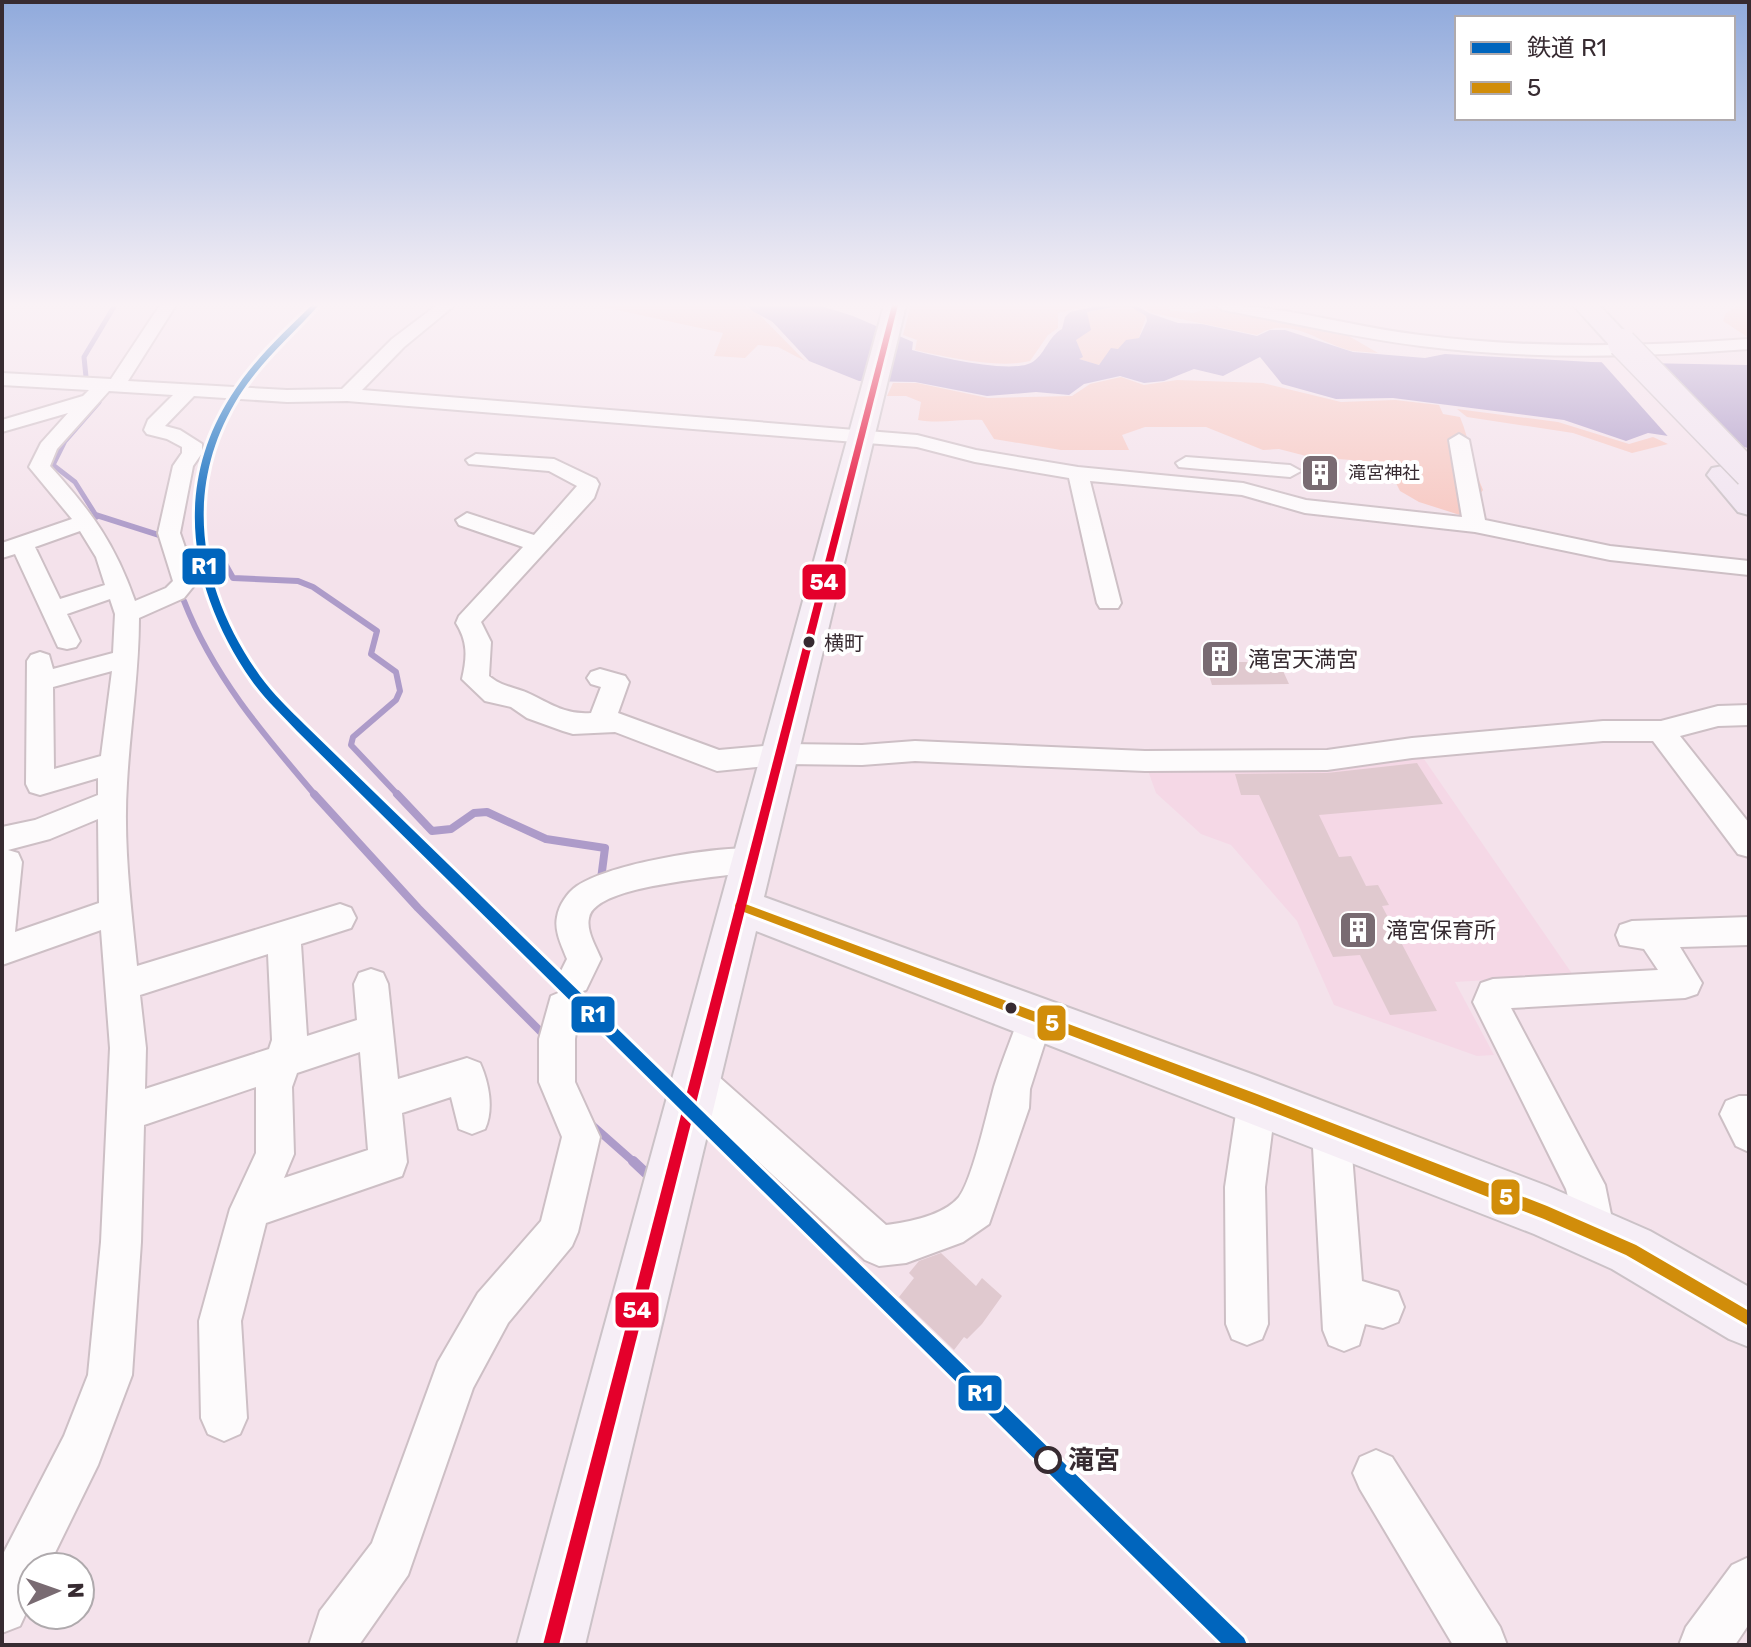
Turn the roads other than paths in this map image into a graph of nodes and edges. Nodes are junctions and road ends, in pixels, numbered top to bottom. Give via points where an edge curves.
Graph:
1 (31, 382) edge
2 (109, 382) edge
3 (360, 382) edge
4 (875, 382) edge
5 (1649, 382) edge
6 (191, 388) junction
7 (104, 389) junction
8 (347, 395) junction
9 (2, 426) edge
10 (860, 438) junction
11 (1459, 440) dead end
12 (917, 441) junction
13 (476, 460) dead end
14 (1290, 471) dead end
15 (1078, 473) junction
16 (1736, 475) edge
17 (1749, 505) edge
18 (467, 520) dead end
19 (85, 522) junction
20 (1475, 525) junction
21 (536, 544) junction
22 (12, 547) edge
23 (1749, 568) edge
24 (123, 601) junction
25 (1109, 603) dead end
26 (53, 610) junction
27 (67, 641) dead end
28 (126, 658) junction
29 (600, 678) dead end
30 (1749, 715) edge
31 (601, 722) junction
32 (1661, 731) junction
33 (779, 756) junction
34 (114, 763) junction
35 (112, 801) junction
36 (1749, 845) edge
37 (4, 850) edge
38 (746, 883) junction
39 (115, 911) junction
40 (340, 918) dead end
41 (2, 926) edge
42 (1749, 931) edge
43 (284, 936) junction
44 (2, 951) edge
45 (371, 984) dead end
46 (122, 986) junction
47 (1036, 1017) junction
48 (376, 1030) junction
49 (282, 1063) junction
50 (697, 1081) junction
51 (1257, 1100) junction
52 (382, 1102) junction
53 (126, 1113) junction
54 (1749, 1114) edge
55 (472, 1116) dead end
56 (1331, 1129) junction
57 (1749, 1133) edge
58 (250, 1209) junction
59 (1595, 1234) junction
60 (1383, 1307) dead end
61 (1749, 1319) edge
62 (1247, 1324) dead end
63 (224, 1418) dead end
64 (1376, 1473) dead end
65 (1749, 1582) edge
66 (2, 1608) edge
67 (334, 1645) edge
68 (551, 1645) edge
69 (1482, 1645) edge
70 (1704, 1645) edge

1 - 7 street
2 - 7 street
3 - 8 street
4 - 10 main road
5 - 16 highway
6 - 7 street
6 - 8 street
6 - 24 street via 154,430 192,444 170,537 185,582 175,593
7 - 9 street
7 - 19 street via 48,447 39,467
8 - 10 street
10 - 12 street
10 - 33 main road
11 - 20 street
12 - 14 street
12 - 15 street
13 - 21 street via 554,465 588,484 586,493
15 - 20 street via 1213,485 1305,506
15 - 25 street
16 - 17 highway
18 - 21 street
19 - 22 street
19 - 24 street via 108,557
20 - 23 street via 1610,553
21 - 31 street via 468,623 480,651 475,679 494,694 573,724
22 - 26 street
24 - 26 street
24 - 28 street
26 - 27 street
28 - 34 street
28 - 34 street via 40,671 40,784
29 - 31 street via 616,682
30 - 32 street via 1718,716
31 - 33 street via 617,722 717,761
32 - 33 street via 1603,731 1327,760 1145,761 915,751
32 - 36 street
33 - 38 main road
34 - 35 street
35 - 37 street
35 - 39 street
37 - 41 street
38 - 47 main road
38 - 50 main road
38 - 67 street via 729,860 604,888 574,909 572,924 584,959 568,993 557,1039 557,1082 581,1137 558,1232 493,1308 454,1378 391,1558 338,1629
39 - 44 street
39 - 46 street
40 - 43 street
42 - 59 street via 1642,934 1685,983 1493,994 1490,1002 1585,1185
43 - 46 street
43 - 49 street via 290,1040
45 - 48 street
46 - 53 street via 128,1048
47 - 50 street via 975,1210 949,1228 906,1243 879,1246
47 - 51 main road
48 - 49 street
48 - 52 street
49 - 53 street
49 - 58 street via 274,1087 275,1154
50 - 68 main road
51 - 56 main road
51 - 62 street via 1245,1187
52 - 55 street via 467,1075
52 - 58 street via 388,1162
53 - 66 street via 110,1375 82,1449
54 - 57 street via 1739,1114
56 - 59 main road
56 - 60 street via 1343,1314
58 - 63 street via 220,1321
59 - 61 main road
64 - 69 street
65 - 70 street

